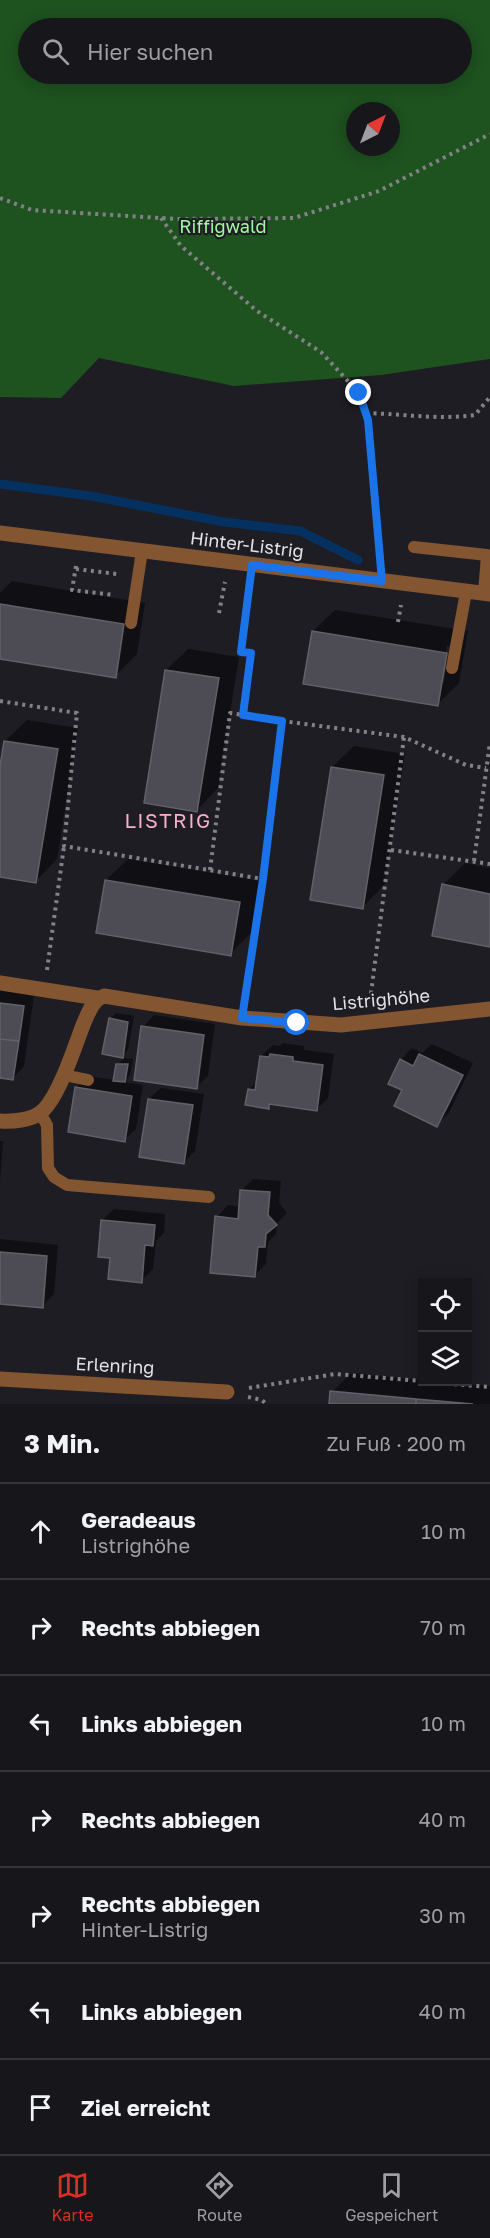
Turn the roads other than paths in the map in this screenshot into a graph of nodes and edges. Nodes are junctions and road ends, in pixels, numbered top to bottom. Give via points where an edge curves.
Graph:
1 (0, 533) edge
2 (414, 547) dead end
3 (142, 551) junction
4 (466, 592) junction
5 (487, 594) edge
6 (131, 623) dead end
7 (452, 668) dead end
8 (0, 983) edge
9 (97, 998) junction
10 (490, 1009) edge
11 (64, 1074) junction
12 (88, 1080) dead end
13 (40, 1113) junction
14 (0, 1121) edge
15 (209, 1197) dead end
16 (0, 1379) edge
17 (227, 1392) road end

1 - 3 street, Hinter-Listrig
2 - 5 lane via 487,555
3 - 4 street, Hinter-Listrig
3 - 6 lane
4 - 5 street, Hinter-Listrig
4 - 7 lane
8 - 9 street, Listrighöhe
9 - 10 street, Listrighöhe via 110,995 242,1018 341,1025
9 - 11 street
11 - 12 lane
11 - 13 street
13 - 14 street via 12,1122
13 - 15 lane via 47,1125 48,1168 67,1185
16 - 17 street, Erlenring

